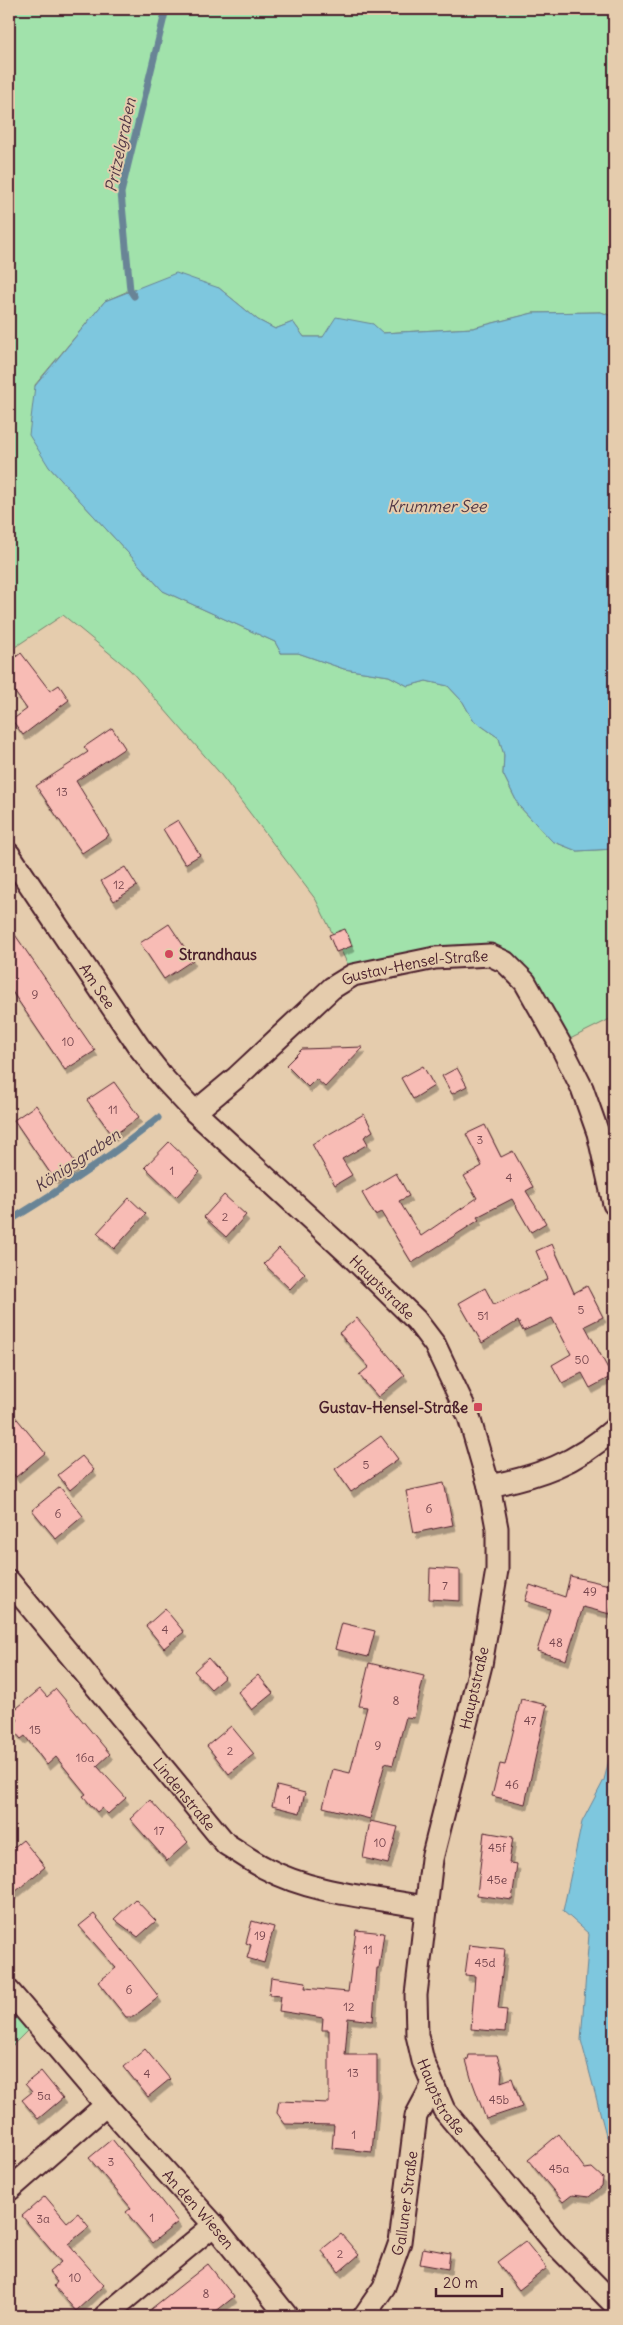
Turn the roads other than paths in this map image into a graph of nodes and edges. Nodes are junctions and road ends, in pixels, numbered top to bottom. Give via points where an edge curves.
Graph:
1 (9, 854) edge
2 (195, 1112) junction
3 (614, 1204) edge
4 (614, 1429) edge
5 (489, 1486) junction
6 (9, 1581) edge
7 (16, 1603) edge
8 (424, 1907) junction
9 (9, 1991) edge
10 (432, 2086) junction
11 (106, 2105) junction
12 (9, 2190) edge
13 (214, 2225) junction
14 (614, 2304) edge
15 (105, 2316) edge
16 (287, 2316) edge
17 (364, 2316) edge

1 - 2 street, Am See via 139,1047
2 - 3 street, Gustav-Hensel-Straße via 332,988 353,975 435,958 490,955 505,962 525,982 582,1088 598,1133
2 - 5 street, Hauptstraße via 416,1320 435,1345 451,1375 469,1417
4 - 5 street via 593,1448 564,1465 531,1478
5 - 8 street, Hauptstraße via 497,1528 495,1590 481,1664 432,1859
6 - 7 street, Lindenstraße
7 - 8 street, Lindenstraße via 226,1844 265,1869 298,1882
8 - 10 street, Hauptstraße via 416,1996 417,2035
9 - 11 street, An den Wiesen
10 - 14 street, Hauptstraße via 444,2110 558,2247
10 - 17 street, Galluner Straße via 416,2116 400,2242 384,2287
11 - 12 street
11 - 13 street, An den Wiesen
13 - 15 street
13 - 16 street, An den Wiesen

